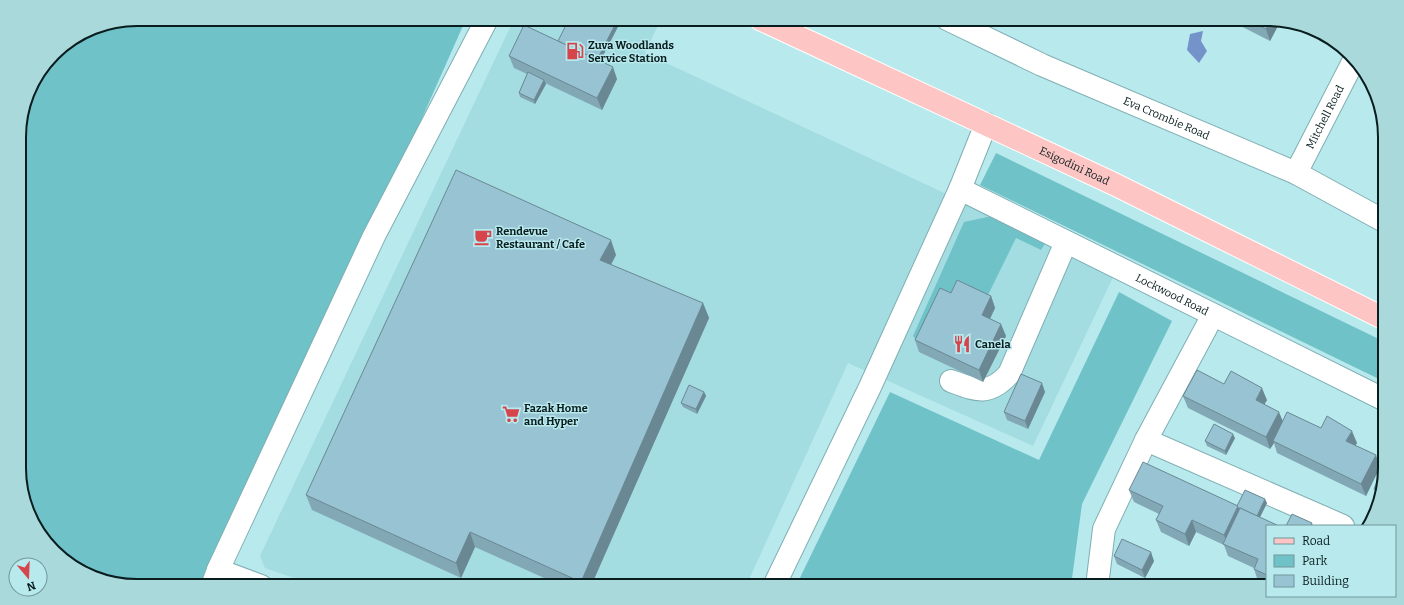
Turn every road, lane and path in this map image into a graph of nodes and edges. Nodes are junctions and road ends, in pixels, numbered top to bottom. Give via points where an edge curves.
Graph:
1 (483, 26) edge
2 (775, 26) edge
3 (961, 26) edge
4 (1352, 65) edge
5 (986, 124) junction
6 (1296, 174) junction
7 (960, 189) junction
8 (1378, 218) edge
9 (1066, 242) junction
10 (1213, 314) junction
11 (1378, 316) edge
12 (951, 381) dead end
13 (1378, 396) edge
14 (1146, 440) junction
15 (1341, 525) edge
16 (215, 578) edge
17 (777, 579) edge
18 (1098, 579) edge

1 - 16 street via 374,236
2 - 5 main road, Esigodini Road
3 - 6 street, Eva Crombie Road via 1042,65
4 - 6 street, Mitchell Road
5 - 7 street
5 - 11 main road, Esigodini Road via 1114,184
6 - 8 street, Eva Crombie Road
7 - 9 street, Lockwood Road
7 - 17 street via 870,387
9 - 10 street, Lockwood Road
9 - 12 street via 1009,374 1003,380 976,391
10 - 13 street, Lockwood Road
10 - 14 street
14 - 15 street
14 - 18 street via 1104,528

